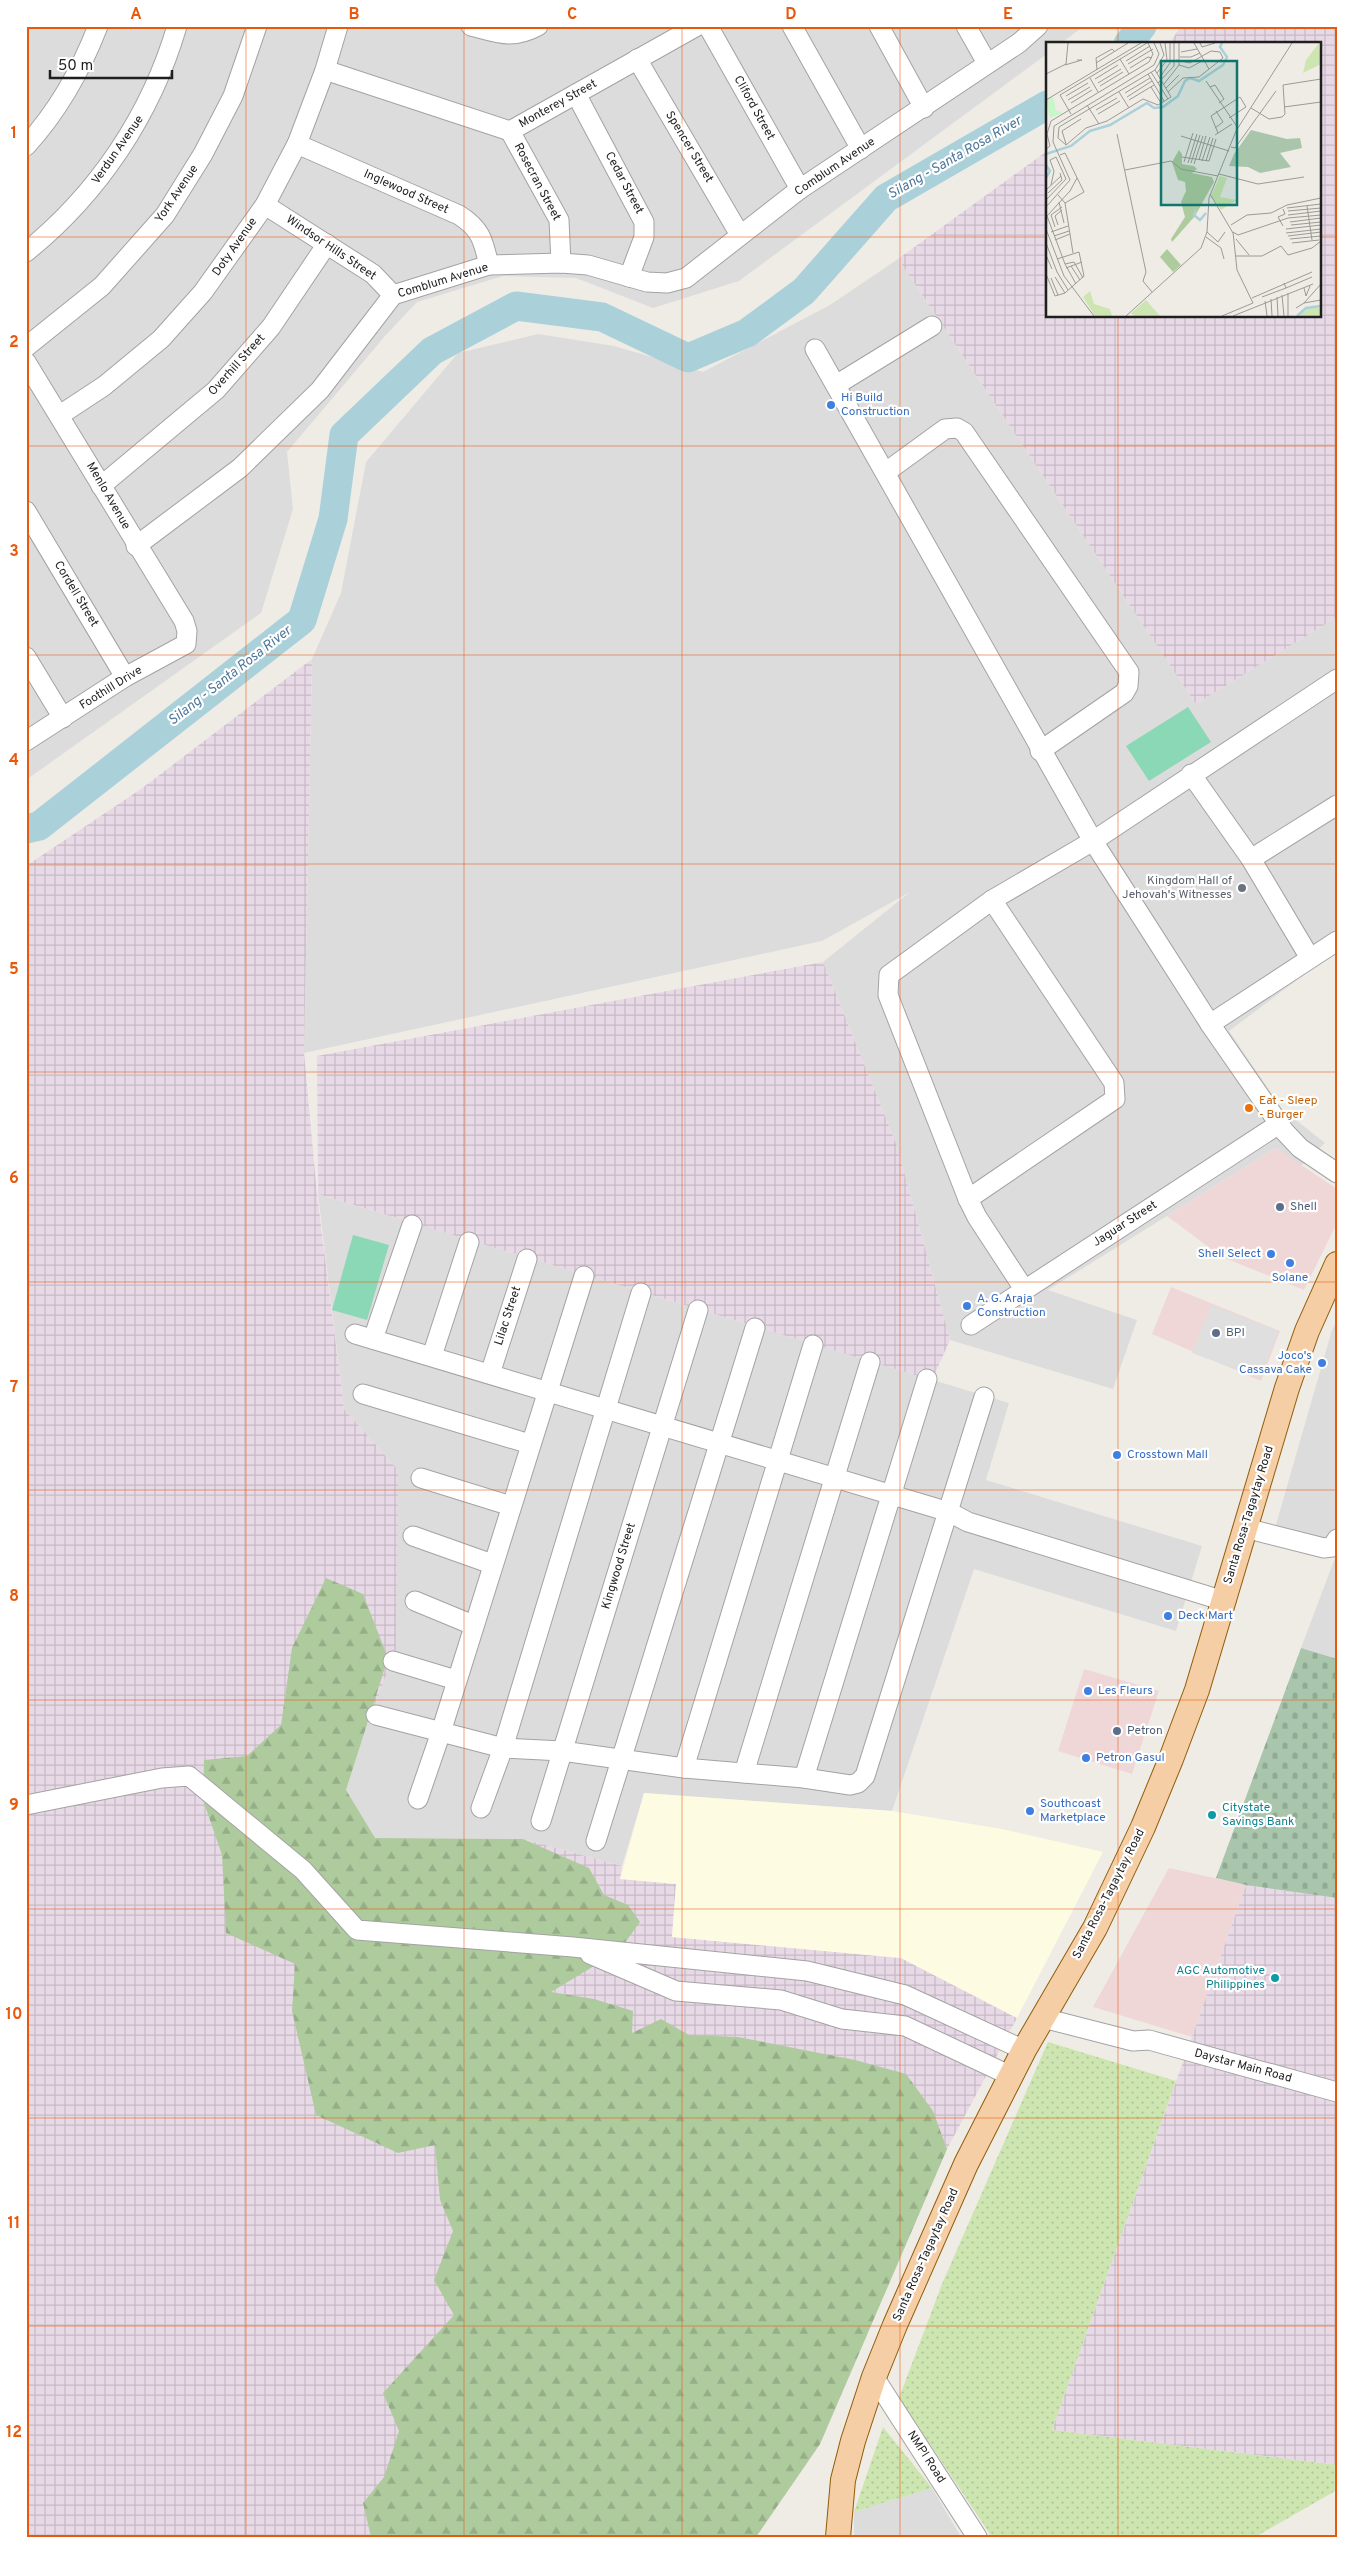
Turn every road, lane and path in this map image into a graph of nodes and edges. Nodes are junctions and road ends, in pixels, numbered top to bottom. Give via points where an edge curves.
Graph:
1 (98, 26) edge
2 (177, 26) edge
3 (257, 26) edge
4 (338, 26) edge
5 (471, 26) edge
6 (538, 26) edge
7 (697, 26) edge
8 (708, 26) edge
9 (792, 26) edge
10 (879, 26) edge
11 (966, 26) edge
12 (1038, 26) edge
13 (637, 59) junction
14 (987, 63) junction
15 (325, 70) junction
16 (576, 94) junction
17 (924, 108) junction
18 (510, 131) junction
19 (297, 144) junction
20 (26, 146) edge
21 (861, 150) junction
22 (800, 189) junction
23 (265, 205) junction
24 (740, 235) junction
25 (327, 244) junction
26 (26, 252) edge
27 (561, 263) junction
28 (489, 265) junction
29 (629, 277) junction
30 (393, 295) junction
31 (932, 326) dead end
32 (26, 347) edge
33 (815, 349) dead end
34 (26, 362) edge
35 (836, 385) junction
36 (60, 415) junction
37 (886, 472) junction
38 (101, 486) junction
39 (26, 511) edge
40 (136, 546) junction
41 (187, 632) joint
42 (26, 658) edge
43 (125, 677) junction
44 (1337, 679) edge
45 (63, 718) junction
46 (26, 741) edge
47 (1040, 751) junction
48 (1191, 774) junction
49 (1337, 806) edge
50 (1093, 841) junction
51 (1251, 859) junction
52 (992, 900) junction
53 (1337, 941) edge
54 (1310, 958) junction
55 (1210, 1024) junction
56 (1284, 1130) junction
57 (1337, 1161) edge
58 (1337, 1173) edge
59 (968, 1199) junction
60 (412, 1225) dead end
61 (469, 1242) dead end
62 (526, 1259) dead end
63 (1337, 1264) edge
64 (584, 1276) dead end
65 (1024, 1289) junction
66 (641, 1293) dead end
67 (698, 1310) dead end
68 (971, 1325) dead end
69 (755, 1328) dead end
70 (355, 1334) dead end
71 (373, 1339) junction
72 (812, 1345) dead end
73 (432, 1356) junction
74 (870, 1362) dead end
75 (490, 1374) junction
76 (927, 1379) dead end
77 (547, 1391) junction
78 (363, 1394) dead end
79 (984, 1396) dead end
80 (604, 1408) junction
81 (662, 1426) junction
82 (719, 1443) junction
83 (530, 1444) junction
84 (777, 1460) junction
85 (421, 1478) dead end
86 (833, 1478) junction
87 (891, 1495) junction
88 (511, 1506) junction
89 (949, 1512) junction
90 (1245, 1528) junction
91 (413, 1536) dead end
92 (1337, 1539) edge
93 (492, 1564) junction
94 (415, 1601) dead end
95 (1224, 1601) junction
96 (473, 1625) junction
97 (393, 1661) dead end
98 (456, 1680) junction
99 (376, 1714) dead end
100 (441, 1732) junction
101 (503, 1748) junction
102 (562, 1751) junction
103 (623, 1760) junction
104 (684, 1768) junction
105 (744, 1773) junction
106 (804, 1778) junction
107 (418, 1799) dead end
108 (26, 1805) edge
109 (481, 1808) dead end
110 (540, 1822) dead end
111 (596, 1841) dead end
112 (573, 1947) junction
113 (1046, 2012) junction
114 (1024, 2050) junction
115 (1011, 2076) junction
116 (1337, 2092) edge
117 (874, 2377) junction
118 (838, 2537) edge
119 (977, 2537) edge

1 - 20 street via 86,55 50,120
2 - 26 street, Verdun Avenue via 145,110 103,175 49,233
3 - 32 street, York Avenue via 233,96 204,154 165,215 102,286
4 - 15 street, Doty Avenue
5 - 6 street via 510,35 524,34
7 - 13 street, Monterey Street
8 - 22 street, Cliford Street
9 - 21 street
10 - 17 street
11 - 14 street
12 - 14 street, Comblum Avenue
13 - 16 street, Monterey Street
13 - 24 street, Spencer Street
14 - 17 street, Comblum Avenue
15 - 18 street, Monterey Street
15 - 19 street, Doty Avenue
16 - 18 street, Monterey Street
16 - 29 street, Cedar Street via 644,222 644,237
17 - 21 street, Comblum Avenue
18 - 27 street, Rosecran Street via 559,220
19 - 23 street, Doty Avenue
19 - 28 street, Inglewood Street via 459,215 474,225 484,242
21 - 22 street, Comblum Avenue
22 - 24 street, Comblum Avenue
23 - 25 street, Windsor Hills Street
23 - 36 street, Doty Avenue via 204,292 161,339 104,386
24 - 29 street, Comblum Avenue via 686,278 667,283
25 - 30 street, Windsor Hills Street via 373,274
25 - 38 street, Overhill Street via 271,327 216,390
27 - 28 street, Comblum Avenue
27 - 29 street, Comblum Avenue via 588,265
28 - 30 street, Comblum Avenue
30 - 40 street, Comblum Avenue via 320,390 240,468
31 - 35 street
33 - 35 street
34 - 36 street, Menlo Avenue
35 - 37 street
36 - 38 street, Menlo Avenue
37 - 47 street
37 - 47 street via 945,430 957,428 964,432 1129,672 1124,693
38 - 40 street, Menlo Avenue
39 - 43 street, Cordell Street
40 - 41 street, Menlo Avenue via 184,621
41 - 43 street, Foothill Drive via 186,644
42 - 45 street
43 - 45 street, Foothill Drive
44 - 48 street
45 - 46 street, Foothill Drive
47 - 50 street
48 - 50 street
48 - 51 street
49 - 51 street
50 - 52 street
50 - 55 street
51 - 54 street
52 - 59 street via 889,975 887,981 888,996
52 - 59 street via 1114,1083 1116,1100
53 - 54 street
54 - 55 street
55 - 56 street
56 - 57 street
56 - 58 street via 1300,1148
56 - 65 street, Jaguar Street
59 - 65 street
60 - 71 street
61 - 73 street
62 - 75 street, Lilac Street
63 - 90 main road, Santa Rosa-Tagaytay Road via 1307,1331 1287,1388
64 - 77 street
65 - 68 street, Jaguar Street
66 - 80 street
67 - 81 street, Kingwood Street
69 - 82 street
70 - 71 street
71 - 73 street
72 - 84 street
73 - 75 street
74 - 86 street
75 - 77 street
76 - 87 street
77 - 80 street
77 - 83 street
78 - 83 street
79 - 89 street
80 - 81 street
80 - 101 street
81 - 82 street
81 - 102 street, Kingwood Street
82 - 84 street
82 - 103 street
83 - 88 street
84 - 86 street
84 - 104 street
85 - 88 street
86 - 87 street
86 - 105 street
87 - 89 street
87 - 106 street
88 - 93 street
89 - 95 street via 968,1522
89 - 106 street via 865,1776 850,1785
90 - 92 street via 1324,1548 1332,1547
90 - 95 main road, Santa Rosa-Tagaytay Road
91 - 93 street
93 - 96 street
94 - 96 street
95 - 113 main road, Santa Rosa-Tagaytay Road via 1197,1690 1143,1827 1095,1928
96 - 98 street
97 - 98 street
98 - 100 street
99 - 100 street
100 - 101 street
100 - 107 street
101 - 102 street
101 - 109 street
102 - 103 street
102 - 110 street, Kingwood Street
103 - 104 street
103 - 111 street
104 - 105 street
105 - 106 street
108 - 112 street via 162,1778 189,1776 302,1870 358,1930
112 - 114 street via 815,1973 905,1995
112 - 115 street via 676,1991 781,2000 842,2019 905,2026
113 - 114 main road, Santa Rosa-Tagaytay Road
113 - 116 street, Daystar Main Road via 1088,2024 1135,2030 1149,2040
114 - 115 main road, Santa Rosa-Tagaytay Road
115 - 117 main road, Santa Rosa-Tagaytay Road via 934,2233
117 - 118 main road, Santa Rosa-Tagaytay Road via 843,2480
117 - 119 street, NMPI Road

